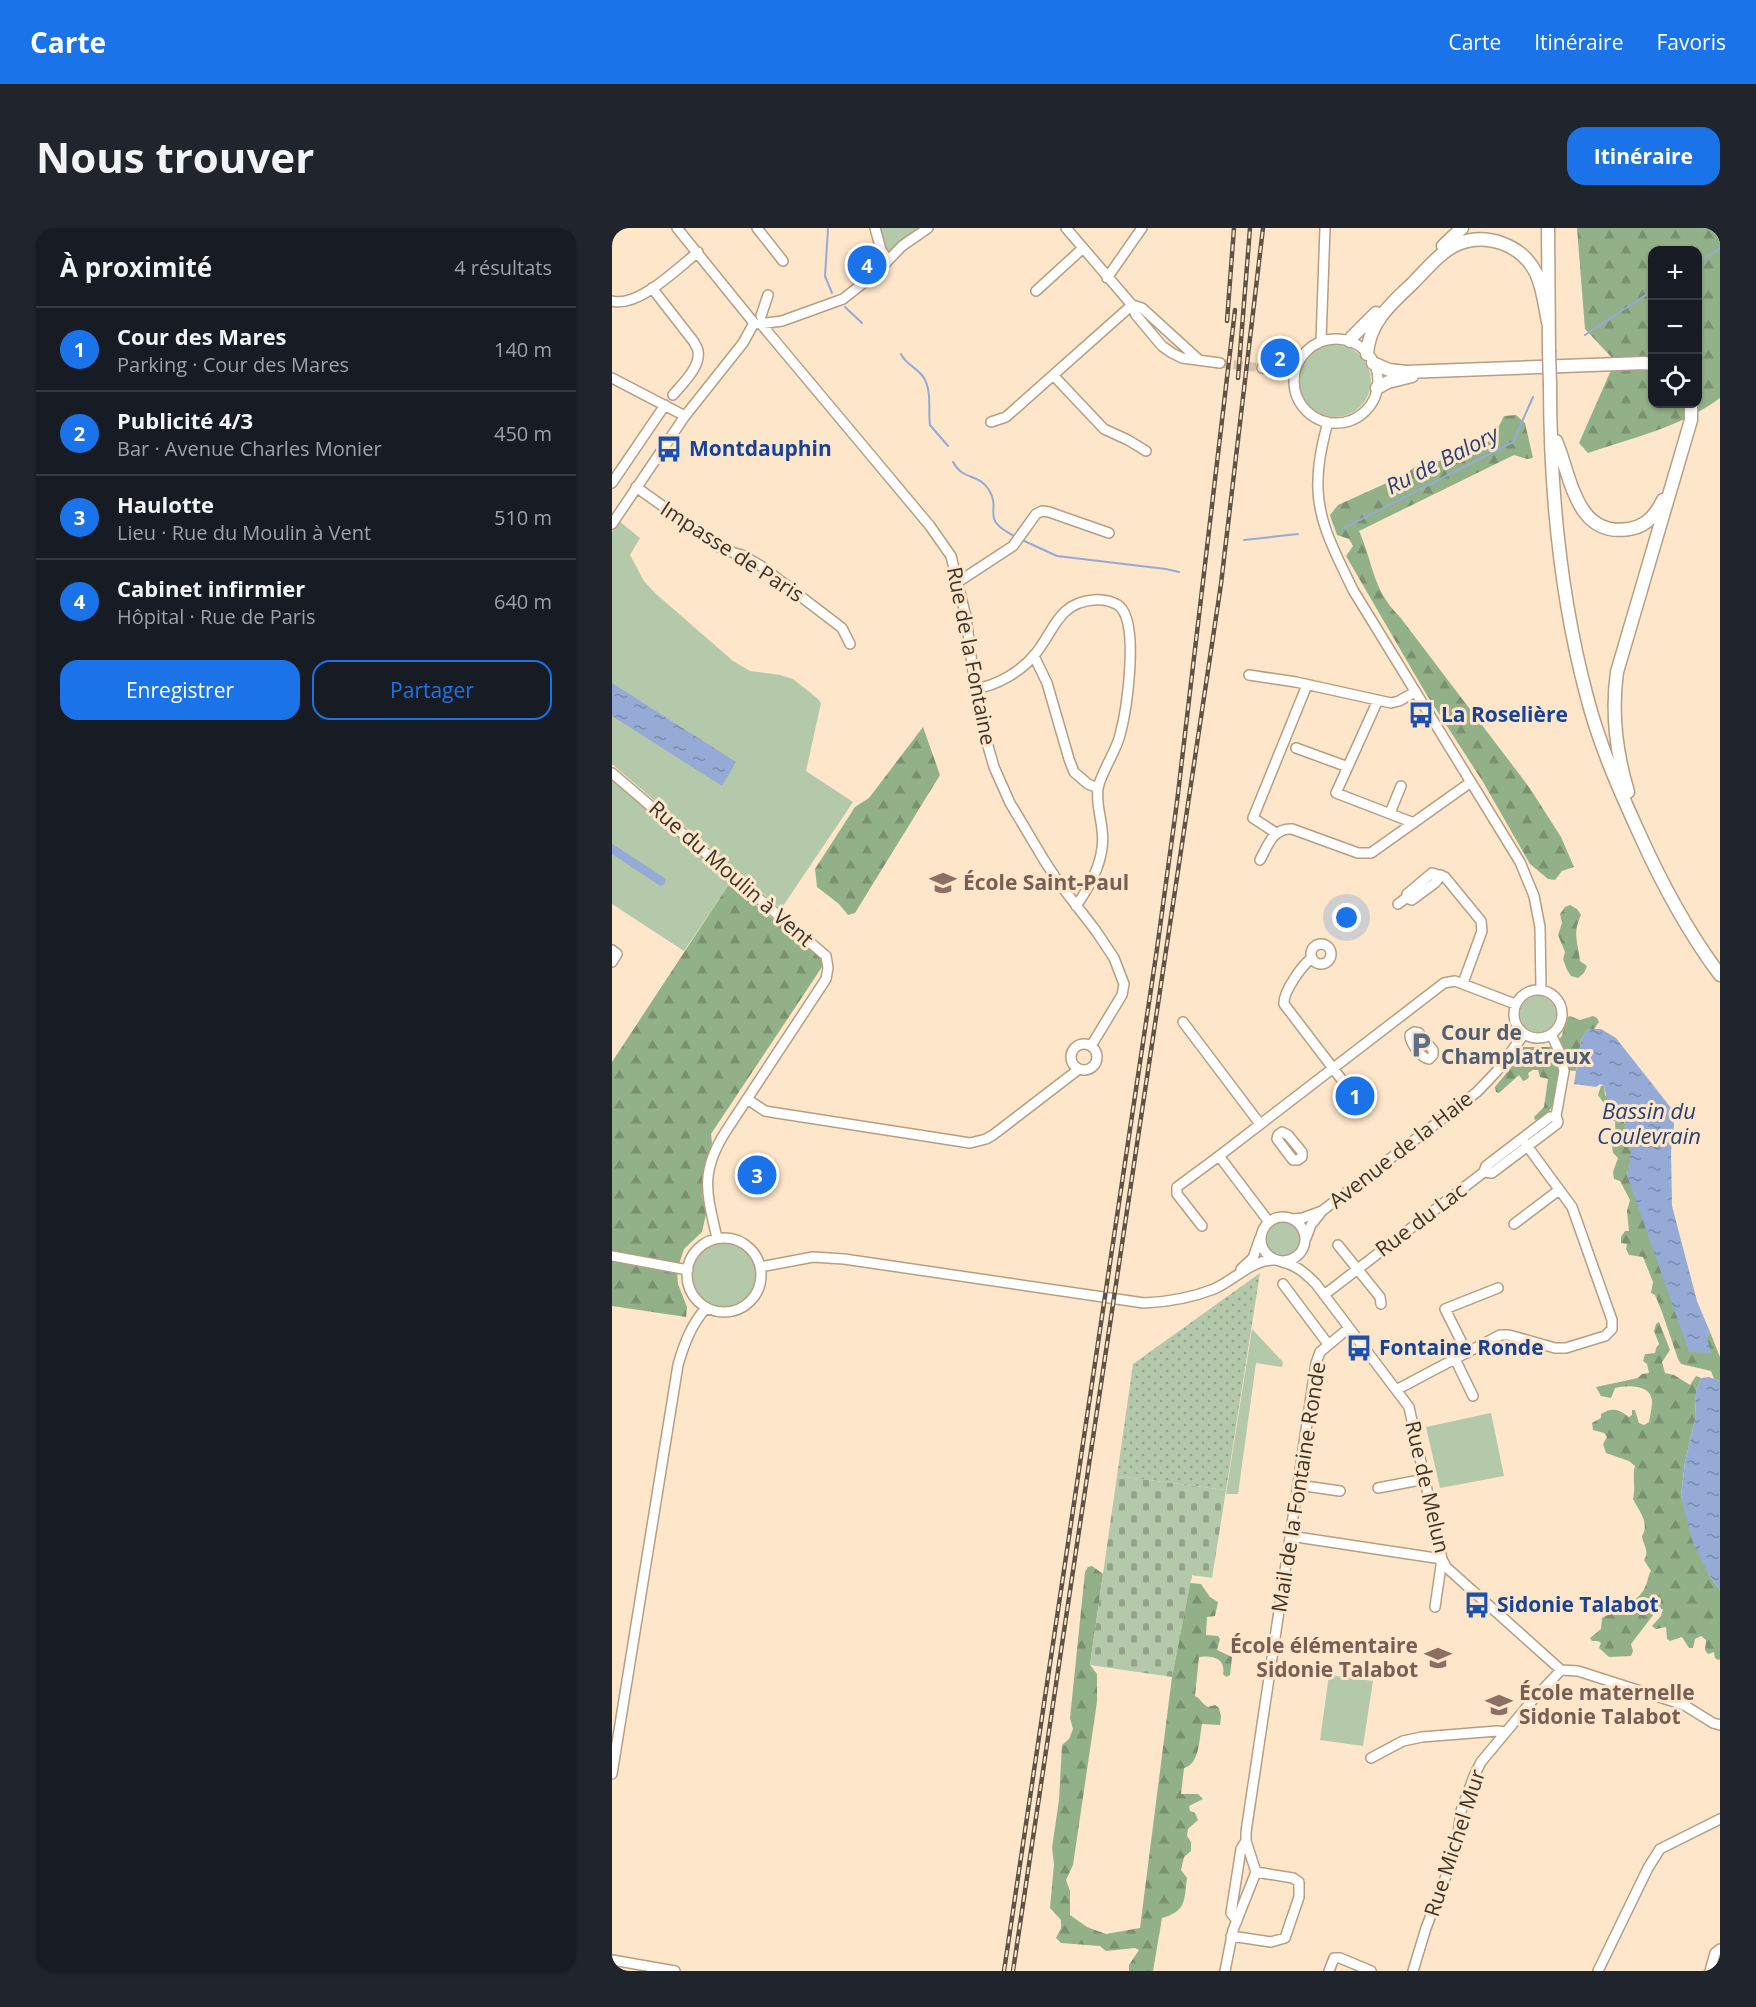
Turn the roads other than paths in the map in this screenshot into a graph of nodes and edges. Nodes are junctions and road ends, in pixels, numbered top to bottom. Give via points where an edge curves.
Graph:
1 (692, 228) edge
2 (757, 228) edge
3 (875, 228) edge
4 (927, 228) edge
5 (1066, 228) edge
6 (1142, 228) edge
7 (1325, 228) edge
8 (1462, 228) edge
9 (1548, 228) edge
10 (680, 231) edge
11 (1082, 249) junction
12 (698, 252) junction
13 (888, 260) junction
14 (783, 261) dead end
15 (1107, 278) junction
16 (652, 288) junction
17 (1036, 291) dead end
18 (768, 295) dead end
19 (612, 301) edge
20 (1132, 305) junction
21 (759, 321) junction
22 (1548, 322) junction
23 (1350, 341) junction
24 (1321, 342) junction
25 (1198, 358) junction
26 (1370, 358) junction
27 (1220, 363) tunnel mouth
28 (1648, 363) edge
29 (1262, 368) tunnel mouth
30 (1648, 368) edge
31 (1294, 374) junction
32 (1053, 375) junction
33 (612, 378) edge
34 (1377, 388) junction
35 (673, 395) dead end
36 (665, 405) junction
37 (1686, 408) edge
38 (1691, 408) edge
39 (685, 416) junction
40 (992, 422) dead end
41 (1328, 422) junction
42 (1550, 430) junction
43 (1146, 451) dead end
44 (612, 483) edge
45 (636, 487) junction
46 (612, 524) edge
47 (1109, 533) dead end
48 (958, 582) junction
49 (850, 644) dead end
50 (1034, 656) junction
51 (1249, 675) dead end
52 (1307, 685) junction
53 (974, 689) junction
54 (1414, 692) junction
55 (1378, 700) junction
56 (1296, 748) dead end
57 (1348, 767) junction
58 (612, 773) edge
59 (1471, 782) junction
60 (1401, 786) dead end
61 (1098, 788) junction
62 (1390, 813) junction
63 (1414, 823) junction
64 (1276, 833) junction
65 (1643, 842) junction
66 (1260, 860) dead end
67 (1402, 901) dead end
68 (1076, 906) junction
69 (612, 950) edge
70 (1312, 958) dead end
71 (612, 962) edge
72 (1720, 975) edge
73 (1463, 983) junction
74 (1541, 990) junction
75 (1515, 1004) junction
76 (1399, 1018) junction
77 (1183, 1022) dead end
78 (1412, 1034) dead end
79 (1524, 1034) junction
80 (1551, 1034) junction
81 (1091, 1046) junction
82 (1333, 1068) junction
83 (1079, 1069) junction
84 (1345, 1084) dead end
85 (747, 1099) junction
86 (1264, 1121) junction
87 (1280, 1133) dead end
88 (1524, 1143) junction
89 (1219, 1156) junction
90 (1559, 1190) junction
91 (1322, 1211) junction
92 (1293, 1219) junction
93 (1269, 1222) junction
94 (1515, 1224) dead end
95 (1203, 1226) dead end
96 (1262, 1233) junction
97 (717, 1238) junction
98 (1306, 1241) junction
99 (1338, 1245) dead end
100 (612, 1256) edge
101 (1278, 1261) junction
102 (760, 1267) junction
103 (688, 1269) junction
104 (1357, 1269) junction
105 (1283, 1284) dead end
106 (1316, 1284) junction
107 (1215, 1288) junction
108 (1498, 1288) dead end
109 (1324, 1295) junction
110 (1381, 1304) dead end
111 (706, 1308) junction
112 (1349, 1328) junction
113 (1328, 1344) junction
114 (1467, 1353) junction
115 (1455, 1359) junction
116 (1396, 1390) junction
117 (1473, 1395) dead end
118 (1425, 1479) junction
119 (1298, 1485) junction
120 (1378, 1488) dead end
121 (1340, 1491) dead end
122 (1290, 1536) junction
123 (1442, 1559) junction
124 (1435, 1607) dead end
125 (1561, 1670) junction
126 (1720, 1723) edge
127 (1506, 1732) junction
128 (1371, 1758) dead end
129 (612, 1774) edge
130 (1720, 1819) edge
131 (1246, 1841) junction
132 (1256, 1872) junction
133 (1237, 1921) junction
134 (1231, 1936) junction
135 (1720, 1949) edge
136 (612, 1952) edge
137 (612, 1961) edge
138 (675, 1971) edge
139 (1225, 1971) edge
140 (1329, 1971) edge
141 (1371, 1971) edge
142 (1413, 1971) edge
143 (1598, 1971) edge
144 (1710, 1971) edge

1 - 10 street
2 - 14 street
3 - 13 street
4 - 13 street
5 - 11 street
6 - 15 street
7 - 24 street
8 - 23 main road
9 - 22 main road
10 - 12 street, Rue de la Fontaine
11 - 15 street
11 - 17 street
12 - 16 street
12 - 21 street, Rue de la Fontaine
13 - 21 street via 843,299 782,321
15 - 20 street
16 - 19 street via 631,301
16 - 35 street via 698,351 693,369
18 - 21 street
20 - 25 street via 1142,308
20 - 25 street via 1162,346 1182,358
20 - 32 street
21 - 39 street
21 - 48 street, Rue de la Fontaine via 946,548
22 - 26 main road via 1536,274 1523,256 1505,243 1471,240 1443,254 1388,307 1372,329 1368,342
22 - 42 main road, bridge
23 - 24 street
23 - 26 street
24 - 31 street via 1303,354
25 - 27 street
26 - 28 main road via 1389,370 1406,372
26 - 34 street
29 - 31 street
30 - 34 main road via 1408,376
31 - 41 street via 1294,387 1305,410
32 - 40 street via 1006,417
32 - 43 street via 1104,429
33 - 36 street
34 - 41 street via 1372,401 1353,419
36 - 39 street
36 - 44 street
37 - 42 main road via 1684,429 1657,512 1646,523 1621,531 1603,528 1581,507
38 - 65 main road via 1691,420 1625,643 1614,695 1614,728 1622,773
39 - 45 street
41 - 54 street via 1318,481 1320,510 1330,543 1353,590
42 - 65 main road via 1563,572 1577,654 1587,698 1615,779
45 - 46 street
45 - 49 street, Impasse de Paris via 723,550 761,566 842,628
47 - 48 street via 1042,511 1013,546
48 - 53 street, Rue de la Fontaine
50 - 53 street via 1012,675
50 - 61 street via 1047,683 1074,772
50 - 61 street via 1061,615 1082,602 1108,600 1122,608 1130,651 1128,692 1120,736
51 - 52 street
52 - 55 street
52 - 64 street via 1253,818
53 - 68 street, Rue de la Fontaine via 982,730 1001,784 1044,860
54 - 55 street via 1391,703
54 - 59 street
55 - 57 street
56 - 57 street
57 - 62 street via 1336,793
58 - 85 street, Rue du Moulin à Vent via 826,956 826,979
59 - 63 street
59 - 74 street via 1520,862 1534,896 1540,927
60 - 62 street
61 - 68 street via 1103,834 1099,862 1089,888
62 - 63 street
63 - 64 street via 1371,853 1358,853 1292,829
64 - 66 street
65 - 72 main road via 1666,889
67 - 73 street via 1432,873 1441,874 1483,926
68 - 81 street, Rue de la Fontaine via 1114,958 1124,984 1122,995
69 - 71 street via 617,954
70 - 82 street via 1285,995 1284,1004
73 - 75 street
73 - 76 street via 1444,983
74 - 75 street via 1526,993
74 - 80 street via 1553,995 1561,1006 1560,1024
75 - 79 street via 1516,1024
76 - 78 street
76 - 82 street
77 - 86 street
79 - 80 street via 1535,1038
79 - 91 street, Avenue de la Haie via 1477,1092
80 - 88 street, Rue du Lac via 1564,1071 1556,1116 1550,1117
81 - 83 street via 1097,1055 1096,1063
81 - 83 street via 1082,1044 1072,1052 1071,1060
82 - 84 street
82 - 86 street
83 - 85 street via 993,1135 970,1143 777,1113
85 - 97 street, Rue du Moulin à Vent via 710,1161 707,1192
86 - 87 street
86 - 89 street
88 - 90 street
88 - 104 street, Rue du Lac via 1486,1166 1484,1172
89 - 93 street
89 - 95 street via 1177,1187 1177,1194
90 - 94 street
90 - 114 street via 1572,1207 1612,1329 1605,1336 1566,1348 1500,1335
91 - 92 street, Avenue de la Haie
91 - 98 street, Avenue de la Haie via 1311,1225
92 - 93 street via 1281,1217
92 - 98 street via 1302,1227
93 - 96 street
96 - 101 street via 1264,1251
96 - 107 street via 1253,1258
97 - 102 street via 738,1241 756,1256
97 - 103 street via 697,1250
98 - 101 street via 1295,1259
98 - 106 street, Rue de Melun via 1304,1261
99 - 104 street
100 - 103 street
101 - 106 street, Rue de Melun via 1294,1265
101 - 107 street via 1261,1261
102 - 107 street via 813,1257 844,1259 1144,1303 1178,1300
102 - 111 street via 758,1291 746,1305 729,1312
103 - 111 street via 691,1292
104 - 109 street, Rue du Lac
104 - 110 street via 1380,1297
105 - 113 street
106 - 109 street, Rue de Melun
108 - 114 street via 1444,1309
109 - 112 street, Rue de Melun
111 - 129 street via 685,1342 678,1365
112 - 113 street, Mail de la Fontaine Ronde
112 - 116 street, Rue de Melun
113 - 119 street, Mail de la Fontaine Ronde via 1316,1363
114 - 115 street
115 - 116 street
115 - 117 street
116 - 118 street, Rue de Melun via 1409,1407
118 - 120 street
118 - 123 street, Rue de Melun
119 - 121 street
119 - 122 street, Mail de la Fontaine Ronde
122 - 123 street
122 - 131 street, Mail de la Fontaine Ronde
123 - 124 street
123 - 125 street, Rue de Melun via 1446,1567
125 - 126 street via 1578,1671 1684,1705 1713,1723
125 - 127 street, Rue Michel Mur
127 - 128 street via 1403,1741
127 - 142 street, Rue Michel Mur via 1474,1776 1461,1811 1456,1850
130 - 143 street via 1660,1850
131 - 132 street, Mail de la Fontaine Ronde
131 - 133 street via 1241,1849 1231,1913
132 - 133 street
132 - 134 street via 1299,1882 1299,1897 1285,1938 1271,1942
133 - 134 street
134 - 139 street
135 - 144 street
136 - 137 street
137 - 138 street
140 - 141 street via 1334,1958

